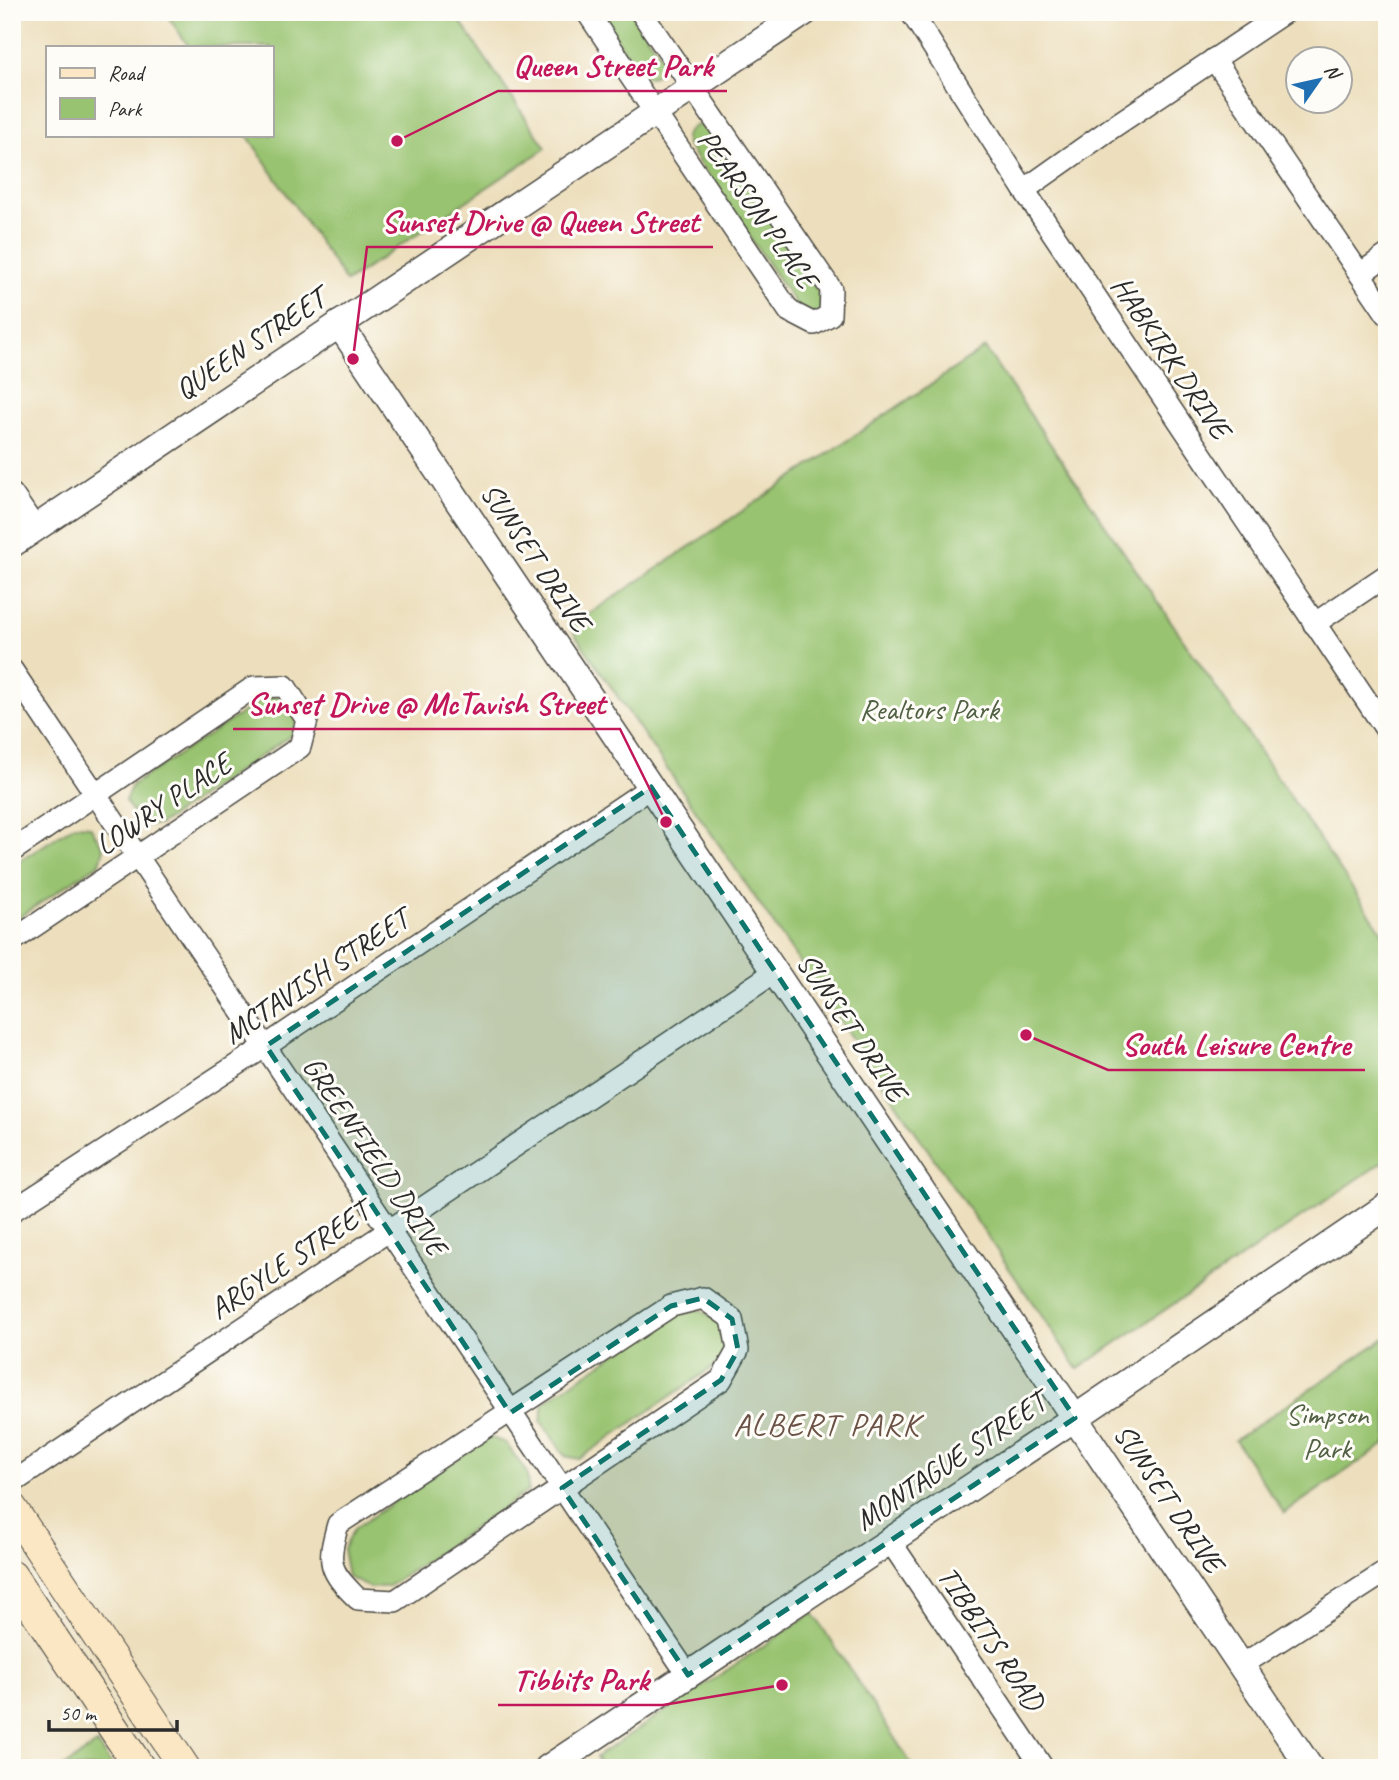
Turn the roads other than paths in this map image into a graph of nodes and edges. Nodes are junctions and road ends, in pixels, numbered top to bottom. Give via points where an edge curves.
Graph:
1 (587, 12) edge
2 (641, 12) edge
3 (805, 12) edge
4 (911, 12) edge
5 (1285, 12) edge
6 (1214, 60) junction
7 (692, 89) junction
8 (656, 113) junction
9 (1024, 190) junction
10 (1387, 256) edge
11 (1360, 274) junction
12 (1387, 314) edge
13 (339, 324) junction
14 (12, 494) edge
15 (35, 528) junction
16 (12, 544) edge
17 (1387, 575) edge
18 (1314, 624) junction
19 (12, 670) edge
20 (1387, 731) edge
21 (651, 787) junction
22 (97, 795) junction
23 (12, 851) edge
24 (138, 857) junction
25 (12, 941) edge
26 (775, 972) junction
27 (266, 1046) junction
28 (1387, 1206) edge
29 (12, 1211) edge
30 (388, 1229) junction
31 (510, 1412) junction
32 (1075, 1418) junction
33 (12, 1483) edge
34 (562, 1488) junction
35 (12, 1508) edge
36 (890, 1541) junction
37 (1387, 1570) edge
38 (12, 1576) edge
39 (1242, 1665) junction
40 (688, 1675) junction
41 (140, 1768) edge
42 (185, 1768) edge
43 (548, 1768) edge
44 (1043, 1768) edge
45 (1310, 1768) edge

1 - 8 street, PEARSON PLACE
2 - 7 street, PEARSON PLACE
3 - 7 street, QUEEN STREET
4 - 9 street, HABKIRK DRIVE
5 - 6 street
6 - 9 street
6 - 11 street
7 - 8 street, QUEEN STREET
7 - 8 street, PEARSON PLACE via 831,289 830,315 814,324 789,311
8 - 13 street, QUEEN STREET
9 - 18 street, HABKIRK DRIVE
10 - 11 street
11 - 12 street
13 - 15 street, QUEEN STREET
13 - 21 street, SUNSET DRIVE
14 - 15 street
15 - 16 street, QUEEN STREET
17 - 18 street
18 - 20 street, HABKIRK DRIVE
19 - 22 street, GREENFIELD DRIVE
21 - 26 street, SUNSET DRIVE
21 - 27 street, MCTAVISH STREET
22 - 23 street, LOWRY PLACE
22 - 24 street, GREENFIELD DRIVE
22 - 24 street, LOWRY PLACE via 254,687 285,686 300,708 307,720 300,747
24 - 25 street, LOWRY PLACE
24 - 27 street, GREENFIELD DRIVE
26 - 30 street, ARGYLE STREET
26 - 32 street, SUNSET DRIVE
27 - 29 street, MCTAVISH STREET
27 - 30 street, GREENFIELD DRIVE
28 - 32 street, MONTAGUE STREET
30 - 31 street, GREENFIELD DRIVE
30 - 33 street, ARGYLE STREET
31 - 34 street, GREENFIELD DRIVE
31 - 34 street via 671,1306 704,1298 732,1319 738,1350 721,1380
31 - 34 street via 338,1524 329,1555 339,1581 358,1599 395,1601
32 - 36 street, MONTAGUE STREET
32 - 39 street, SUNSET DRIVE
34 - 40 street, GREENFIELD DRIVE
35 - 42 main road
36 - 40 street, MONTAGUE STREET
36 - 44 street, TIBBITS ROAD
37 - 39 street
38 - 41 main road
39 - 45 street, SUNSET DRIVE
40 - 43 street, MONTAGUE STREET

